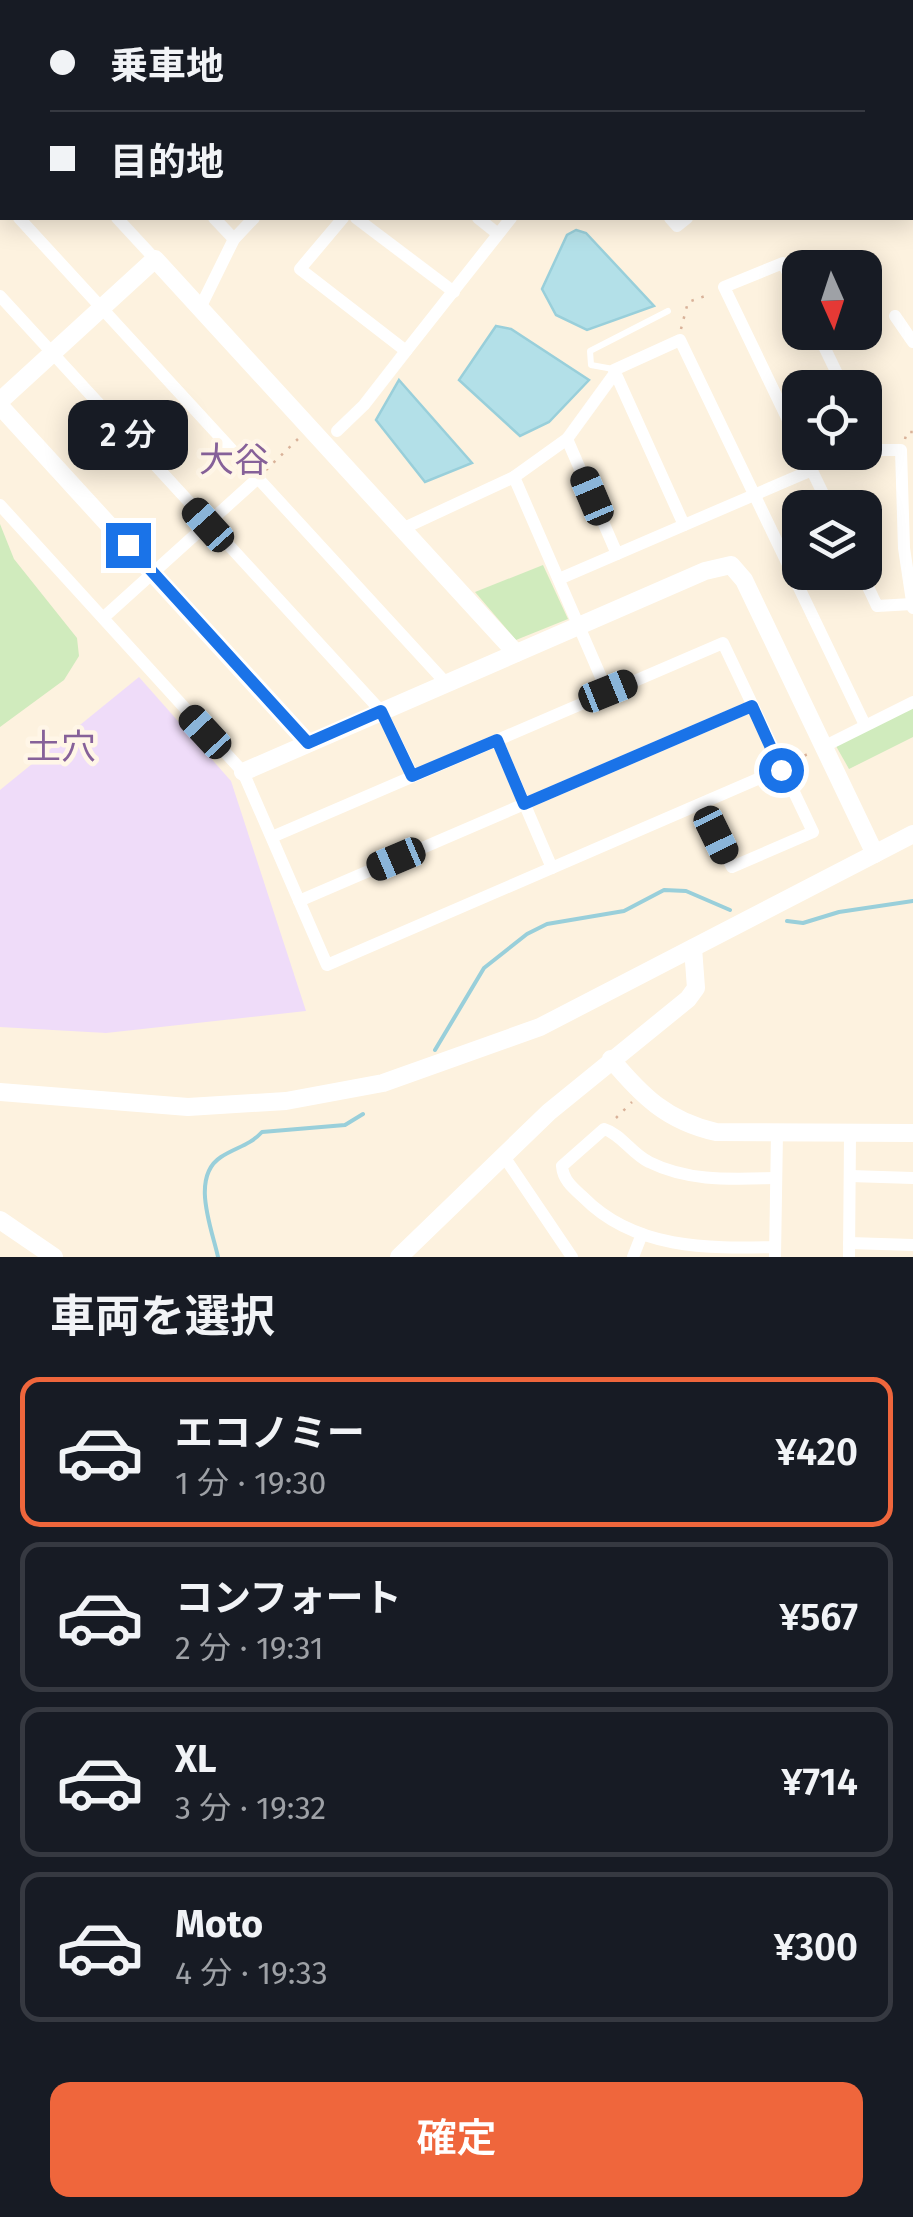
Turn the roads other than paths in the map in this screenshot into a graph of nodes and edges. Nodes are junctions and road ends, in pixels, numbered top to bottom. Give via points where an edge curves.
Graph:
1 (20, 220) edge
2 (119, 220) edge
3 (216, 220) edge
4 (252, 220) edge
5 (340, 220) edge
6 (359, 220) edge
7 (480, 220) edge
8 (509, 220) edge
9 (498, 234) junction
10 (234, 239) junction
11 (155, 259) junction
12 (782, 264) edge
13 (454, 292) junction
14 (0, 296) edge
15 (101, 307) junction
16 (200, 308) junction
17 (668, 311) dead end
18 (895, 316) dead end
19 (913, 342) edge
20 (406, 350) junction
21 (51, 353) junction
22 (614, 372) junction
23 (0, 403) edge
24 (782, 408) edge
25 (337, 432) dead end
26 (566, 439) junction
27 (882, 450) edge
28 (812, 470) joint
29 (514, 477) junction
30 (258, 478) junction
31 (821, 490) edge
32 (755, 494) junction
33 (0, 505) edge
34 (208, 525) junction
35 (684, 526) junction
36 (402, 529) junction
37 (617, 554) junction
38 (153, 573) junction
39 (559, 579) junction
40 (869, 590) edge
41 (912, 606) edge
42 (103, 618) junction
43 (578, 626) junction
44 (516, 653) junction
45 (446, 683) junction
46 (608, 691) junction
47 (913, 702) edge
48 (752, 706) junction
49 (381, 711) junction
50 (865, 725) junction
51 (497, 740) junction
52 (308, 743) junction
53 (823, 747) junction
54 (780, 768) junction
55 (243, 772) junction
56 (412, 776) junction
57 (524, 804) junction
58 (701, 804) junction
59 (913, 834) edge
60 (272, 837) junction
61 (875, 854) junction
62 (552, 868) junction
63 (298, 901) junction
64 (693, 948) junction
65 (611, 1059) junction
66 (0, 1092) edge
67 (777, 1132) junction
68 (850, 1133) junction
69 (913, 1133) edge
70 (503, 1154) junction
71 (850, 1176) junction
72 (775, 1178) junction
73 (913, 1178) edge
74 (0, 1220) edge
75 (642, 1234) junction
76 (913, 1245) edge
77 (849, 1250) edge
78 (775, 1252) edge
79 (54, 1257) edge
80 (399, 1257) edge
81 (572, 1257) edge
82 (633, 1257) edge

1 - 15 street
2 - 11 street
3 - 10 street
4 - 10 street
5 - 20 street via 300,269
6 - 13 street
7 - 9 street
8 - 9 street
9 - 13 street
10 - 16 street
11 - 15 street
11 - 16 street
12 - 24 street via 724,287
13 - 20 street
14 - 21 street
15 - 21 street
15 - 30 street
16 - 36 street
17 - 22 lane via 590,351 591,365
18 - 19 street
20 - 25 street
21 - 23 street
21 - 34 street
22 - 26 street
22 - 32 street via 680,340
22 - 35 street
23 - 38 street
26 - 29 street
26 - 37 street
27 - 41 street via 901,450
28 - 31 street
28 - 32 street
29 - 36 street
29 - 39 street
30 - 34 street
30 - 45 street
32 - 35 street
32 - 50 street
33 - 42 street
34 - 38 street
34 - 49 street
35 - 37 street
36 - 44 street
37 - 39 street
38 - 42 street
38 - 52 street
39 - 43 street
40 - 41 street via 877,606
42 - 55 street
43 - 44 street
43 - 46 street
43 - 53 street via 730,565 744,580
44 - 45 street
45 - 49 street
46 - 48 street via 724,643
46 - 51 street
47 - 50 street
48 - 54 street
48 - 57 street
49 - 52 street
49 - 56 street
50 - 53 street
51 - 56 street
51 - 57 street
52 - 55 street
53 - 61 street
54 - 58 street
54 - 58 street via 812,832 732,867
55 - 60 street
56 - 60 street
57 - 62 street
57 - 63 street
58 - 62 street
59 - 61 street
60 - 63 street
61 - 64 street
62 - 63 street via 327,966
64 - 65 street via 696,988
64 - 66 street via 497,1046 352,1090 188,1107
65 - 67 street via 640,1094 692,1127
65 - 70 street
67 - 68 street
67 - 72 street
68 - 69 street
68 - 71 street
70 - 80 street
70 - 81 street
71 - 73 street
71 - 77 street
72 - 75 street via 674,1173 604,1130 562,1166 562,1176 607,1217
72 - 78 street
74 - 79 street
75 - 78 street via 697,1247
75 - 82 street
76 - 77 street

